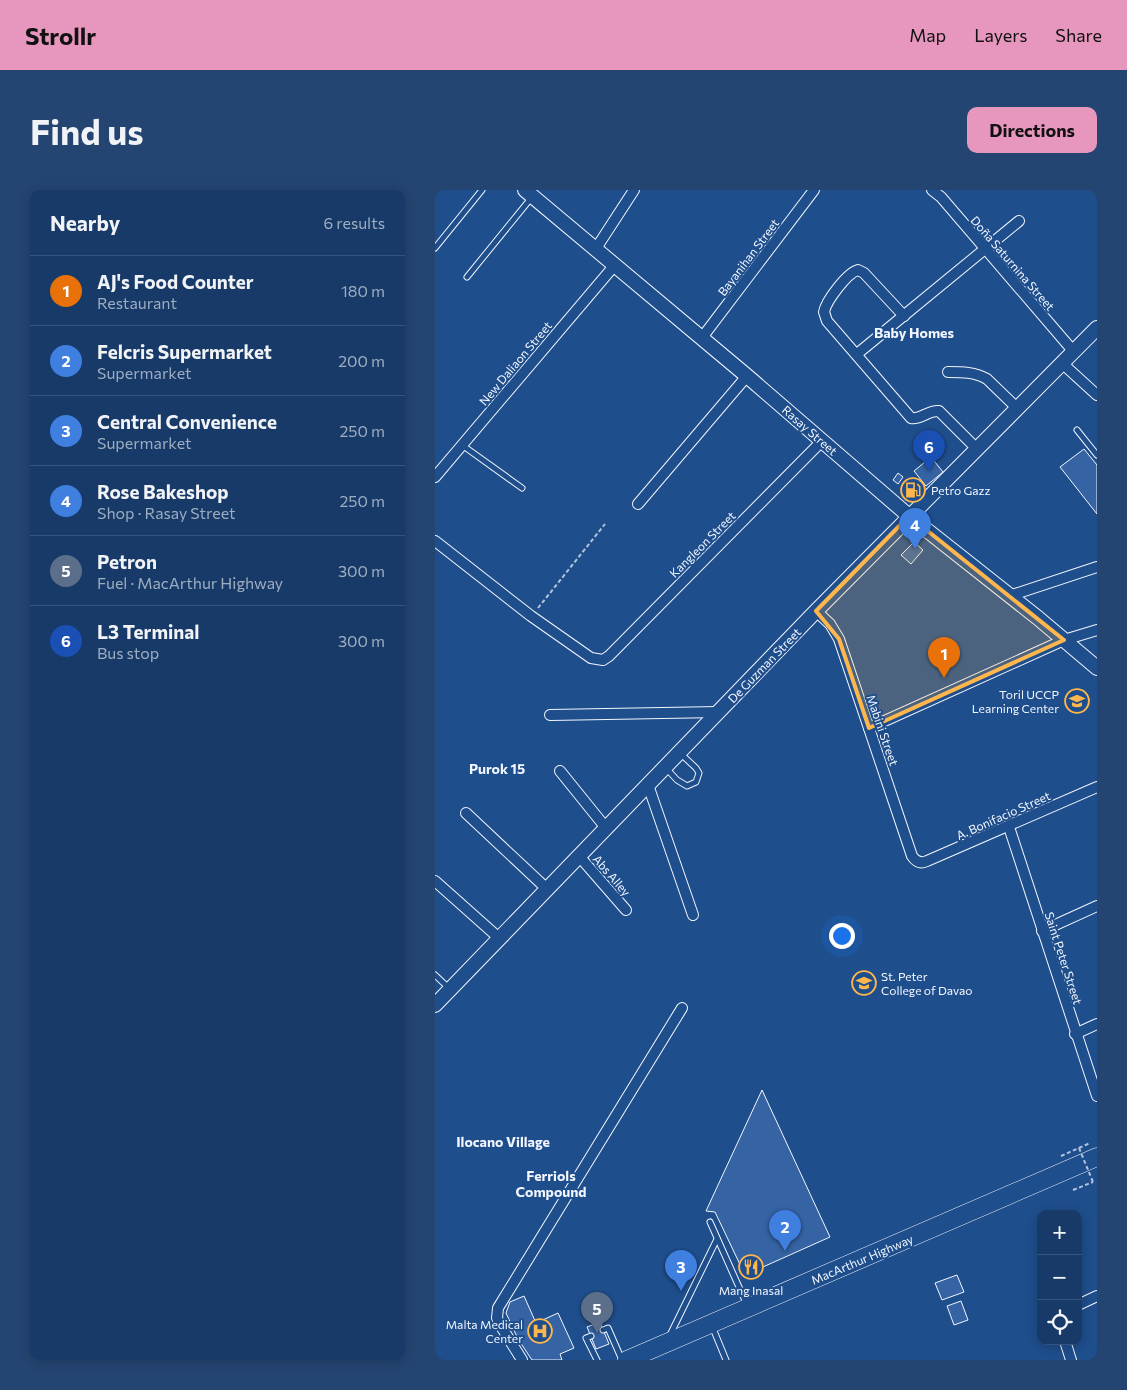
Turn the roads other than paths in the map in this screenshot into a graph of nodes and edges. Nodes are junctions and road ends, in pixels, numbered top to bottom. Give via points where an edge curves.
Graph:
1 (482, 190) edge
2 (634, 190) edge
3 (814, 190) edge
4 (933, 190) edge
5 (528, 193) edge
6 (1019, 221) dead end
7 (435, 248) edge
8 (595, 250) junction
9 (985, 250) junction
10 (614, 266) junction
11 (467, 277) dead end
12 (904, 316) junction
13 (1097, 328) edge
14 (701, 338) junction
15 (1074, 352) junction
16 (857, 354) junction
17 (1063, 364) junction
18 (949, 372) dead end
19 (747, 376) junction
20 (1097, 395) edge
21 (1017, 409) junction
22 (1077, 430) dead end
23 (821, 440) junction
24 (462, 445) junction
25 (977, 449) junction
26 (1097, 455) edge
27 (435, 477) edge
28 (522, 488) dead end
29 (638, 504) dead end
30 (909, 516) junction
31 (435, 541) edge
32 (1097, 567) edge
33 (1009, 596) junction
34 (815, 611) junction
35 (1097, 630) edge
36 (1064, 640) junction
37 (1097, 668) edge
38 (719, 712) junction
39 (550, 715) dead end
40 (869, 728) junction
41 (679, 752) junction
42 (665, 767) junction
43 (560, 771) dead end
44 (648, 785) junction
45 (1097, 787) edge
46 (466, 813) dead end
47 (1009, 827) junction
48 (606, 828) junction
49 (579, 856) junction
50 (918, 862) joint
51 (435, 881) edge
52 (547, 889) junction
53 (1097, 906) edge
54 (626, 910) dead end
55 (693, 916) dead end
56 (1042, 931) junction
57 (499, 938) junction
58 (435, 975) edge
59 (451, 989) junction
60 (435, 1005) edge
61 (682, 1008) dead end
62 (1097, 1024) edge
63 (1075, 1034) junction
64 (1097, 1096) edge
65 (1094, 1150) edge
66 (710, 1222) dead end
67 (717, 1239) junction
68 (1097, 1296) edge
69 (1082, 1303) edge
70 (748, 1308) junction
71 (711, 1324) junction
72 (603, 1330) dead end
73 (591, 1336) dead end
74 (666, 1343) junction
75 (1066, 1345) edge
76 (522, 1360) edge
77 (597, 1360) edge
78 (622, 1360) edge
79 (627, 1360) edge
80 (726, 1360) edge
81 (1071, 1360) edge

1 - 7 lane
2 - 8 street
3 - 14 street, Bayanihan Street
4 - 9 street, Doña Saturnina Street
5 - 8 street, Rasay Street
5 - 11 lane
6 - 9 street
8 - 10 street, Rasay Street
9 - 12 street
9 - 15 street, Doña Saturnina Street
10 - 14 street, Rasay Street
10 - 24 street, New Daliaon Street
12 - 16 street
12 - 16 street via 864,273 858,270 851,273 827,302 824,312 827,321
13 - 15 street, De Guzman Street
14 - 19 street, Rasay Street
15 - 17 street, De Guzman Street
16 - 25 street via 911,418 939,410
17 - 20 street
17 - 21 street, De Guzman Street
18 - 21 street via 966,372 987,379
19 - 23 street, Rasay Street
19 - 29 street
21 - 25 street, De Guzman Street
22 - 26 lane
23 - 30 street, Rasay Street
23 - 31 street, Kangleon Street via 603,660 591,658 531,616
24 - 27 street, New Daliaon Street
24 - 28 lane
25 - 30 street, De Guzman Street
30 - 33 street, Rasay Street
30 - 34 street, De Guzman Street
32 - 33 street
33 - 36 street, Rasay Street
34 - 38 street, De Guzman Street
34 - 40 street, Mabini Street via 830,624 839,639
35 - 36 street
36 - 37 street, Rasay Street
36 - 40 street
38 - 39 street
38 - 41 street, De Guzman Street
40 - 50 street, Mabini Street via 913,856
41 - 42 street, De Guzman Street
41 - 42 lane via 699,773 696,782 683,785
42 - 44 street, De Guzman Street
43 - 48 street
44 - 48 street, De Guzman Street
44 - 55 street
45 - 47 street, A. Bonifacio Street
46 - 52 street
47 - 50 street, A. Bonifacio Street via 927,862
47 - 56 street, Saint Peter Street
48 - 49 street, De Guzman Street
49 - 52 street, De Guzman Street
49 - 54 street, Abs Alley
51 - 57 street
52 - 57 street, De Guzman Street
53 - 56 street
56 - 63 street, Saint Peter Street
57 - 59 street, De Guzman Street
58 - 59 lane
59 - 60 street, De Guzman Street
61 - 76 street via 498,1308 499,1323
62 - 63 street
63 - 64 street, Saint Peter Street
65 - 70 highway, MacArthur Highway
66 - 67 lane
67 - 70 lane
67 - 74 lane
68 - 69 street
70 - 71 highway, MacArthur Highway
71 - 74 highway, MacArthur Highway
71 - 80 lane
72 - 78 lane via 608,1328
73 - 77 lane via 587,1338
74 - 79 highway, MacArthur Highway
75 - 81 street

